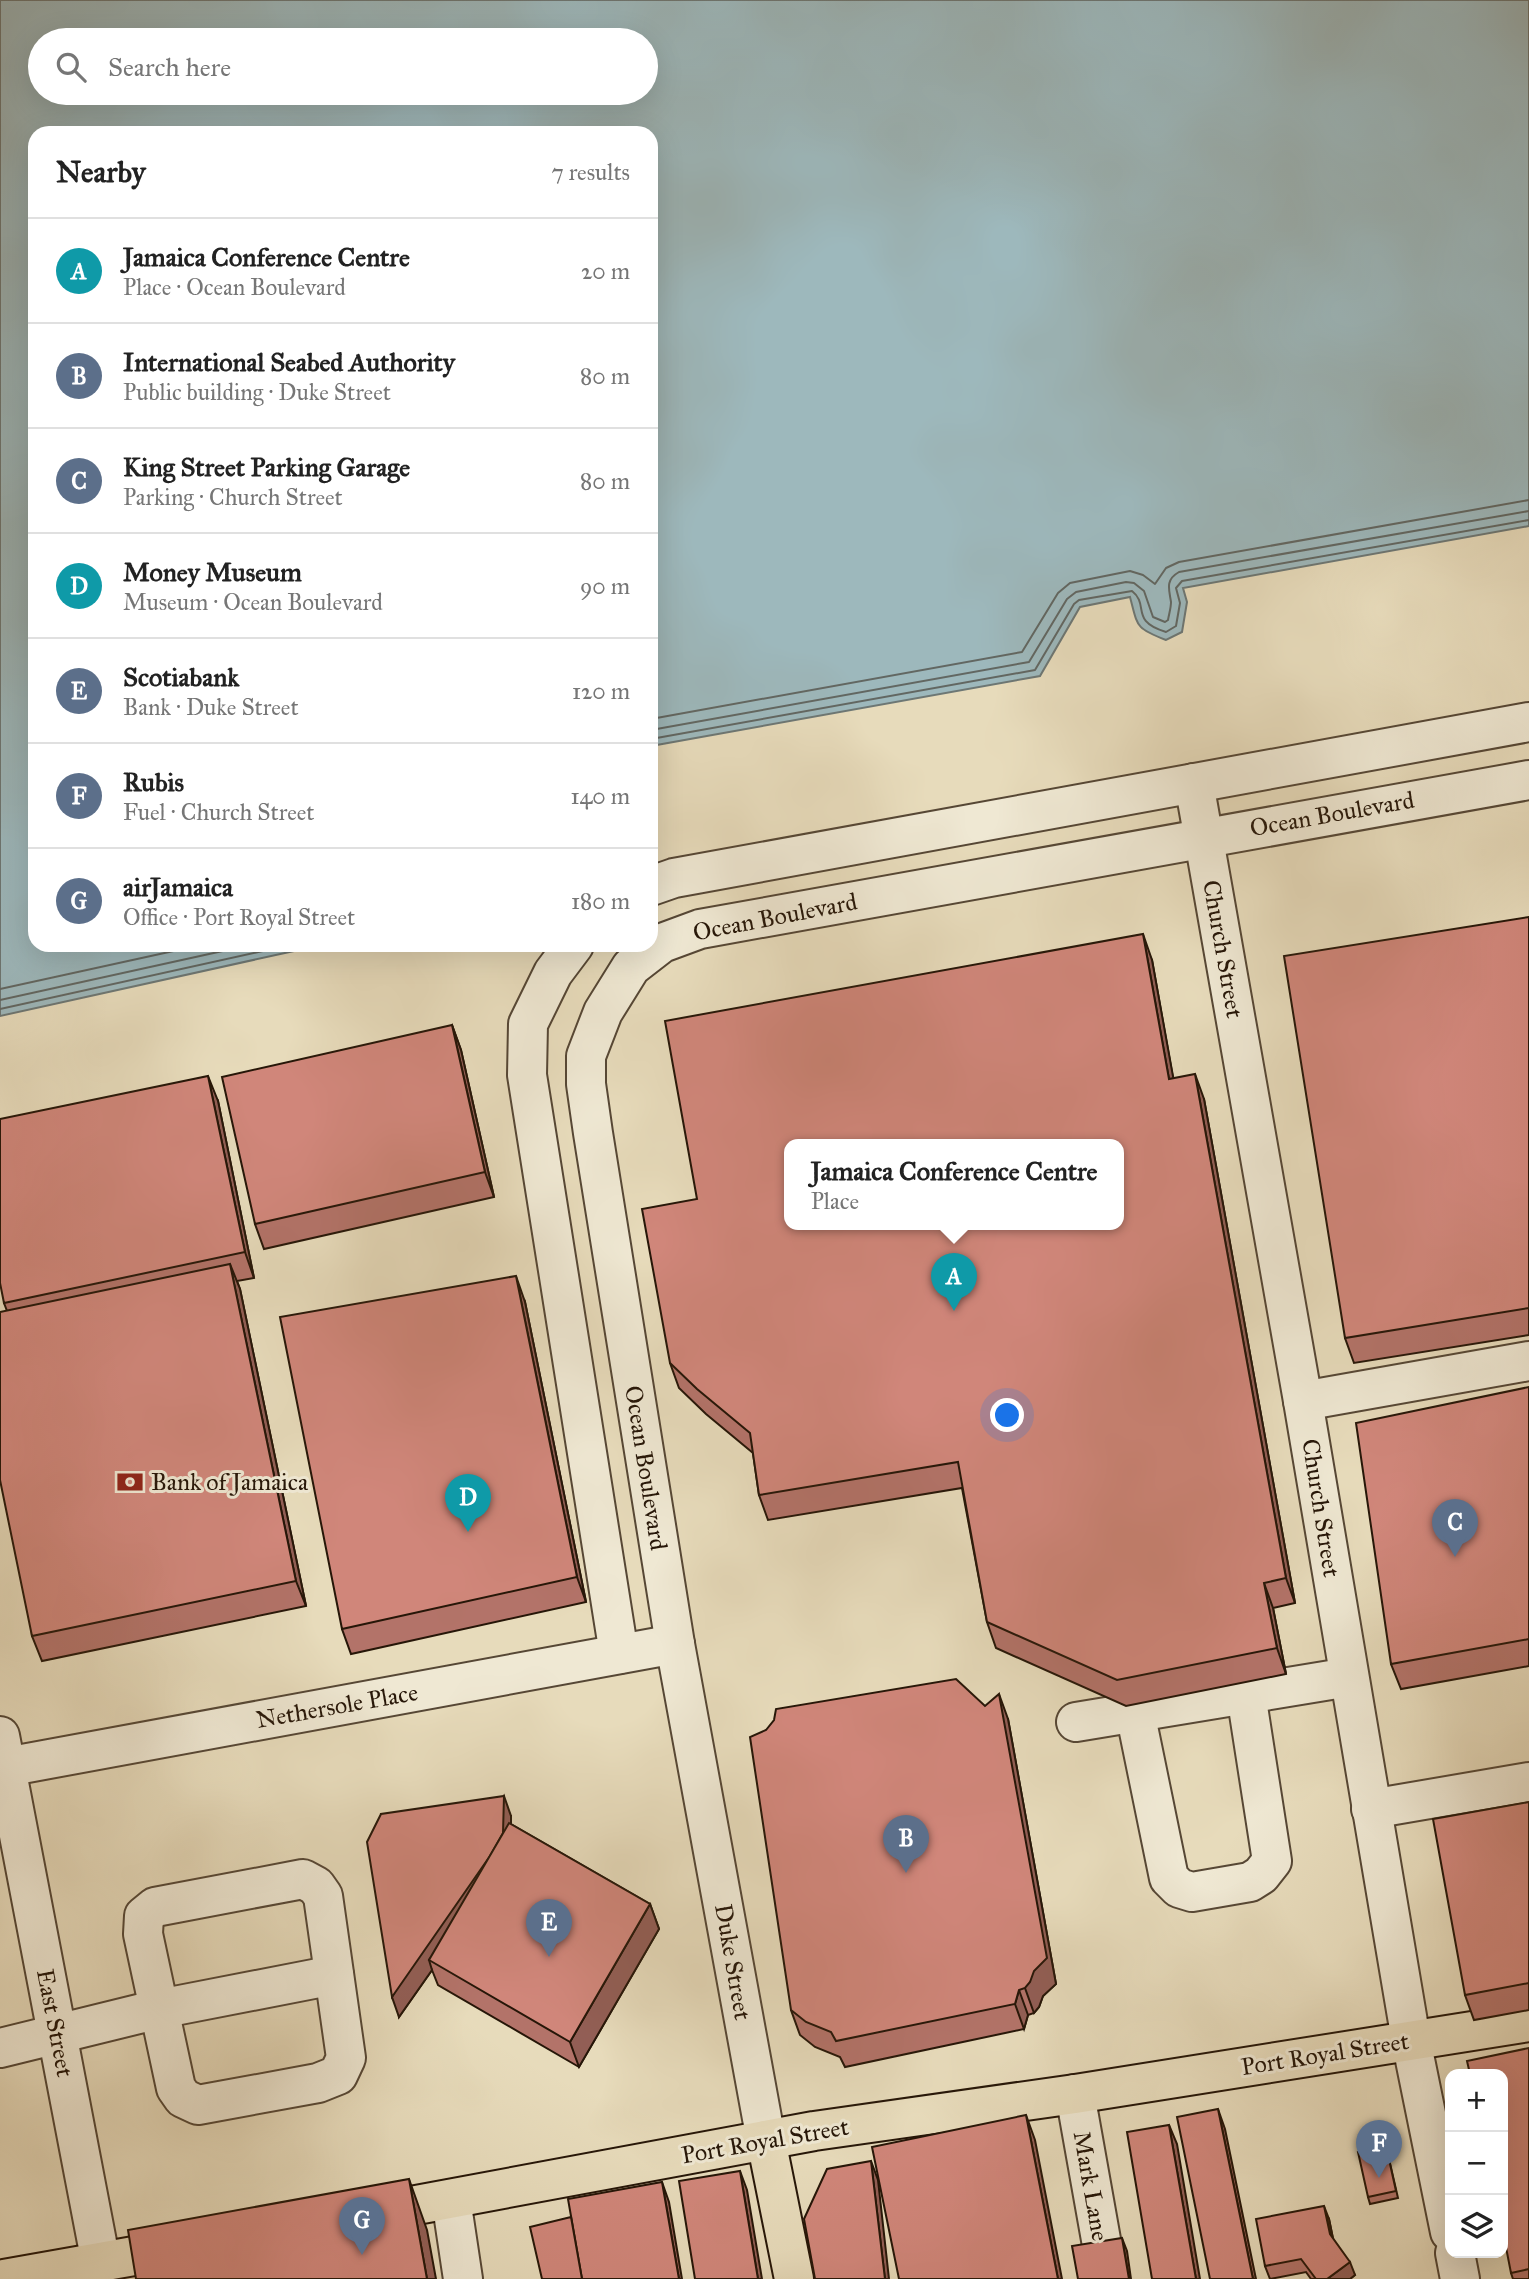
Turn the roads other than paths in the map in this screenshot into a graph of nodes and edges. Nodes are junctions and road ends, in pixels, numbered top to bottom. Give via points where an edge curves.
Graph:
1 (1529, 722) edge
2 (1529, 780) edge
3 (1194, 783) junction
4 (1203, 837) junction
5 (658, 884) edge
6 (658, 946) edge
7 (569, 952) edge
8 (650, 952) edge
9 (1529, 1361) edge
10 (1303, 1401) junction
11 (675, 1644) junction
12 (619, 1654) junction
13 (1349, 1677) junction
14 (1246, 1694) junction
15 (1135, 1712) junction
16 (1076, 1722) dead end
17 (2, 1757) edge
18 (1529, 1782) edge
19 (1371, 1809) junction
20 (334, 1975) junction
21 (159, 2009) junction
22 (1529, 2022) edge
23 (57, 2035) junction
24 (1411, 2040) junction
25 (0, 2048) edge
26 (1075, 2094) junction
27 (766, 2140) junction
28 (451, 2199) junction
29 (1445, 2207) edge
30 (330, 2221) edge
31 (222, 2241) edge
32 (1456, 2258) edge
33 (103, 2271) edge
34 (4, 2279) edge
35 (463, 2279) edge
36 (793, 2279) edge
37 (1108, 2279) edge
38 (1460, 2279) edge

1 - 3 street
2 - 4 street, Ocean Boulevard
3 - 4 street, Church Street
3 - 5 street
4 - 6 street, Ocean Boulevard via 700,929
4 - 10 street, Church Street
7 - 12 street via 528,1024 527,1075
8 - 11 street, Ocean Boulevard via 631,967 599,1023 586,1056 586,1084
9 - 10 street
10 - 13 street, Church Street
11 - 12 street, Nethersole Place
11 - 27 street, Duke Street
12 - 17 street, Nethersole Place
13 - 14 street
13 - 19 street, Church Street
14 - 15 street
14 - 15 street via 1272,1861 1250,1882 1192,1892 1169,1878
15 - 16 street
17 - 23 street, East Street
18 - 19 street
19 - 24 street, Church Street
20 - 21 street
20 - 21 street via 346,2058 338,2075 318,2083 198,2105 183,2098 176,2088
20 - 21 street via 323,1896 303,1879 155,1907 144,1916 143,1934
21 - 23 street
22 - 24 main road, Port Royal Street
23 - 25 street
23 - 33 street, East Street
24 - 26 main road, Port Royal Street
24 - 29 street, Church Street
26 - 27 main road, Port Royal Street
26 - 37 street, Mark Lane
27 - 28 main road, Port Royal Street
27 - 36 main road, Duke Street
28 - 30 main road, Port Royal Street
28 - 35 street
31 - 33 main road
32 - 38 street
33 - 34 main road

